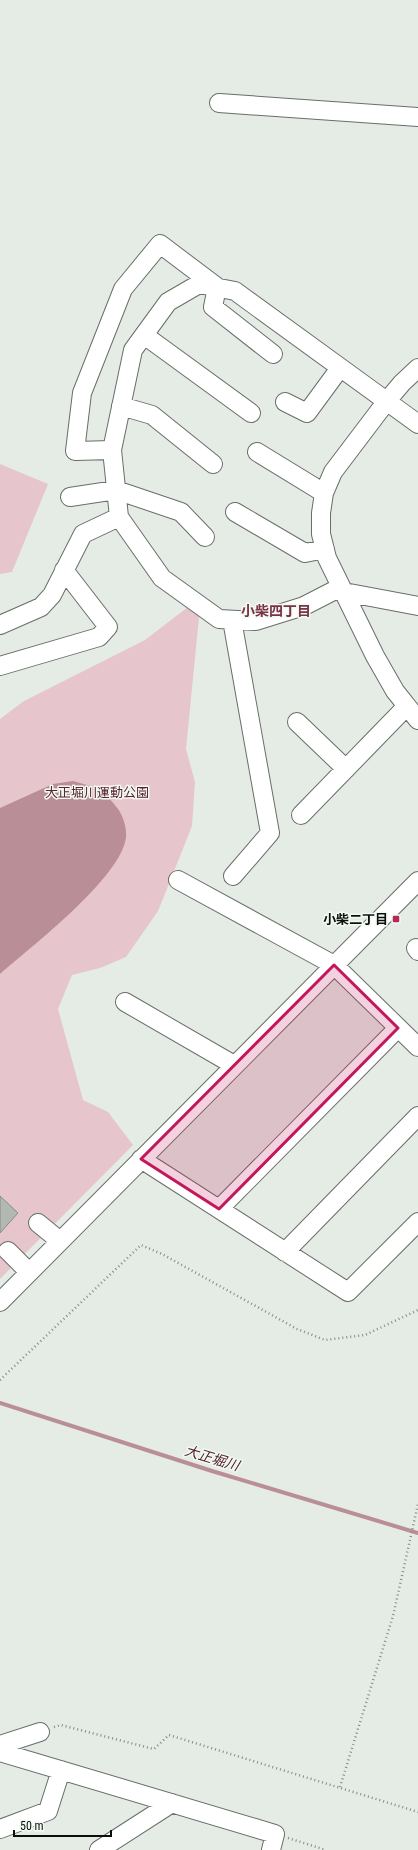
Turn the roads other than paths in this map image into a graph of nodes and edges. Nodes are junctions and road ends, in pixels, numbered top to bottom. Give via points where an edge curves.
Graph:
1 (219, 103) dead end
2 (418, 117) edge
3 (217, 287) junction
4 (144, 335) junction
5 (273, 354) dead end
6 (340, 368) junction
7 (418, 368) edge
8 (285, 402) dead end
9 (386, 402) junction
10 (121, 406) junction
11 (251, 413) dead end
12 (418, 424) edge
13 (112, 450) junction
14 (257, 452) dead end
15 (213, 464) dead end
16 (116, 490) junction
17 (324, 493) junction
18 (70, 497) dead end
19 (235, 512) dead end
20 (119, 517) junction
21 (205, 537) dead end
22 (324, 549) junction
23 (64, 570) junction
24 (342, 590) junction
25 (418, 606) edge
26 (232, 620) junction
27 (0, 626) edge
28 (0, 666) edge
29 (407, 706) junction
30 (418, 720) edge
31 (297, 722) dead end
32 (346, 769) junction
33 (301, 815) dead end
34 (233, 876) dead end
35 (178, 880) dead end
36 (418, 881) edge
37 (334, 965) junction
38 (125, 1002) dead end
39 (398, 1028) junction
40 (418, 1048) edge
41 (234, 1065) junction
42 (418, 1116) edge
43 (141, 1159) junction
44 (219, 1210) junction
45 (418, 1222) edge
46 (38, 1223) dead end
47 (60, 1241) junction
48 (8, 1251) dead end
49 (285, 1252) junction
50 (29, 1272) junction
51 (0, 1302) edge
52 (40, 1732) road end
53 (0, 1745) edge
54 (0, 1752) edge
55 (61, 1770) junction
56 (172, 1803) junction
57 (0, 1828) edge
58 (273, 1842) edge
59 (99, 1850) edge

1 - 2 street
3 - 4 street via 199,284 168,302
3 - 5 street via 213,307
3 - 6 street via 235,291
3 - 13 street via 160,244 123,289 82,393 75,451
4 - 10 street via 133,350
4 - 11 street
6 - 8 street via 307,413
6 - 9 street
7 - 9 street
9 - 12 street
9 - 17 street via 333,472
10 - 13 street
10 - 15 street via 152,415
13 - 16 street
14 - 17 street
16 - 18 street
16 - 20 street
16 - 21 street via 181,512
17 - 22 street via 321,534
19 - 22 street via 305,553
20 - 23 street via 83,534
20 - 26 street via 162,578 219,619
22 - 24 street
23 - 27 street via 52,595 41,607
23 - 28 street via 108,627 99,637
24 - 25 street
24 - 26 street via 304,606 256,621
24 - 29 street via 375,656
26 - 34 street via 270,833
29 - 30 street
29 - 32 street
31 - 32 street
32 - 33 street
35 - 37 street
36 - 37 street
37 - 39 street
37 - 41 street
38 - 41 street
39 - 40 street
39 - 44 street
41 - 43 street
42 - 49 street
43 - 44 street
43 - 47 street
44 - 49 street
45 - 49 street via 348,1292
46 - 47 street
47 - 50 street
48 - 50 street
50 - 51 street
52 - 53 street
54 - 55 street
55 - 56 street
55 - 57 street via 48,1811
56 - 58 street
56 - 59 street

